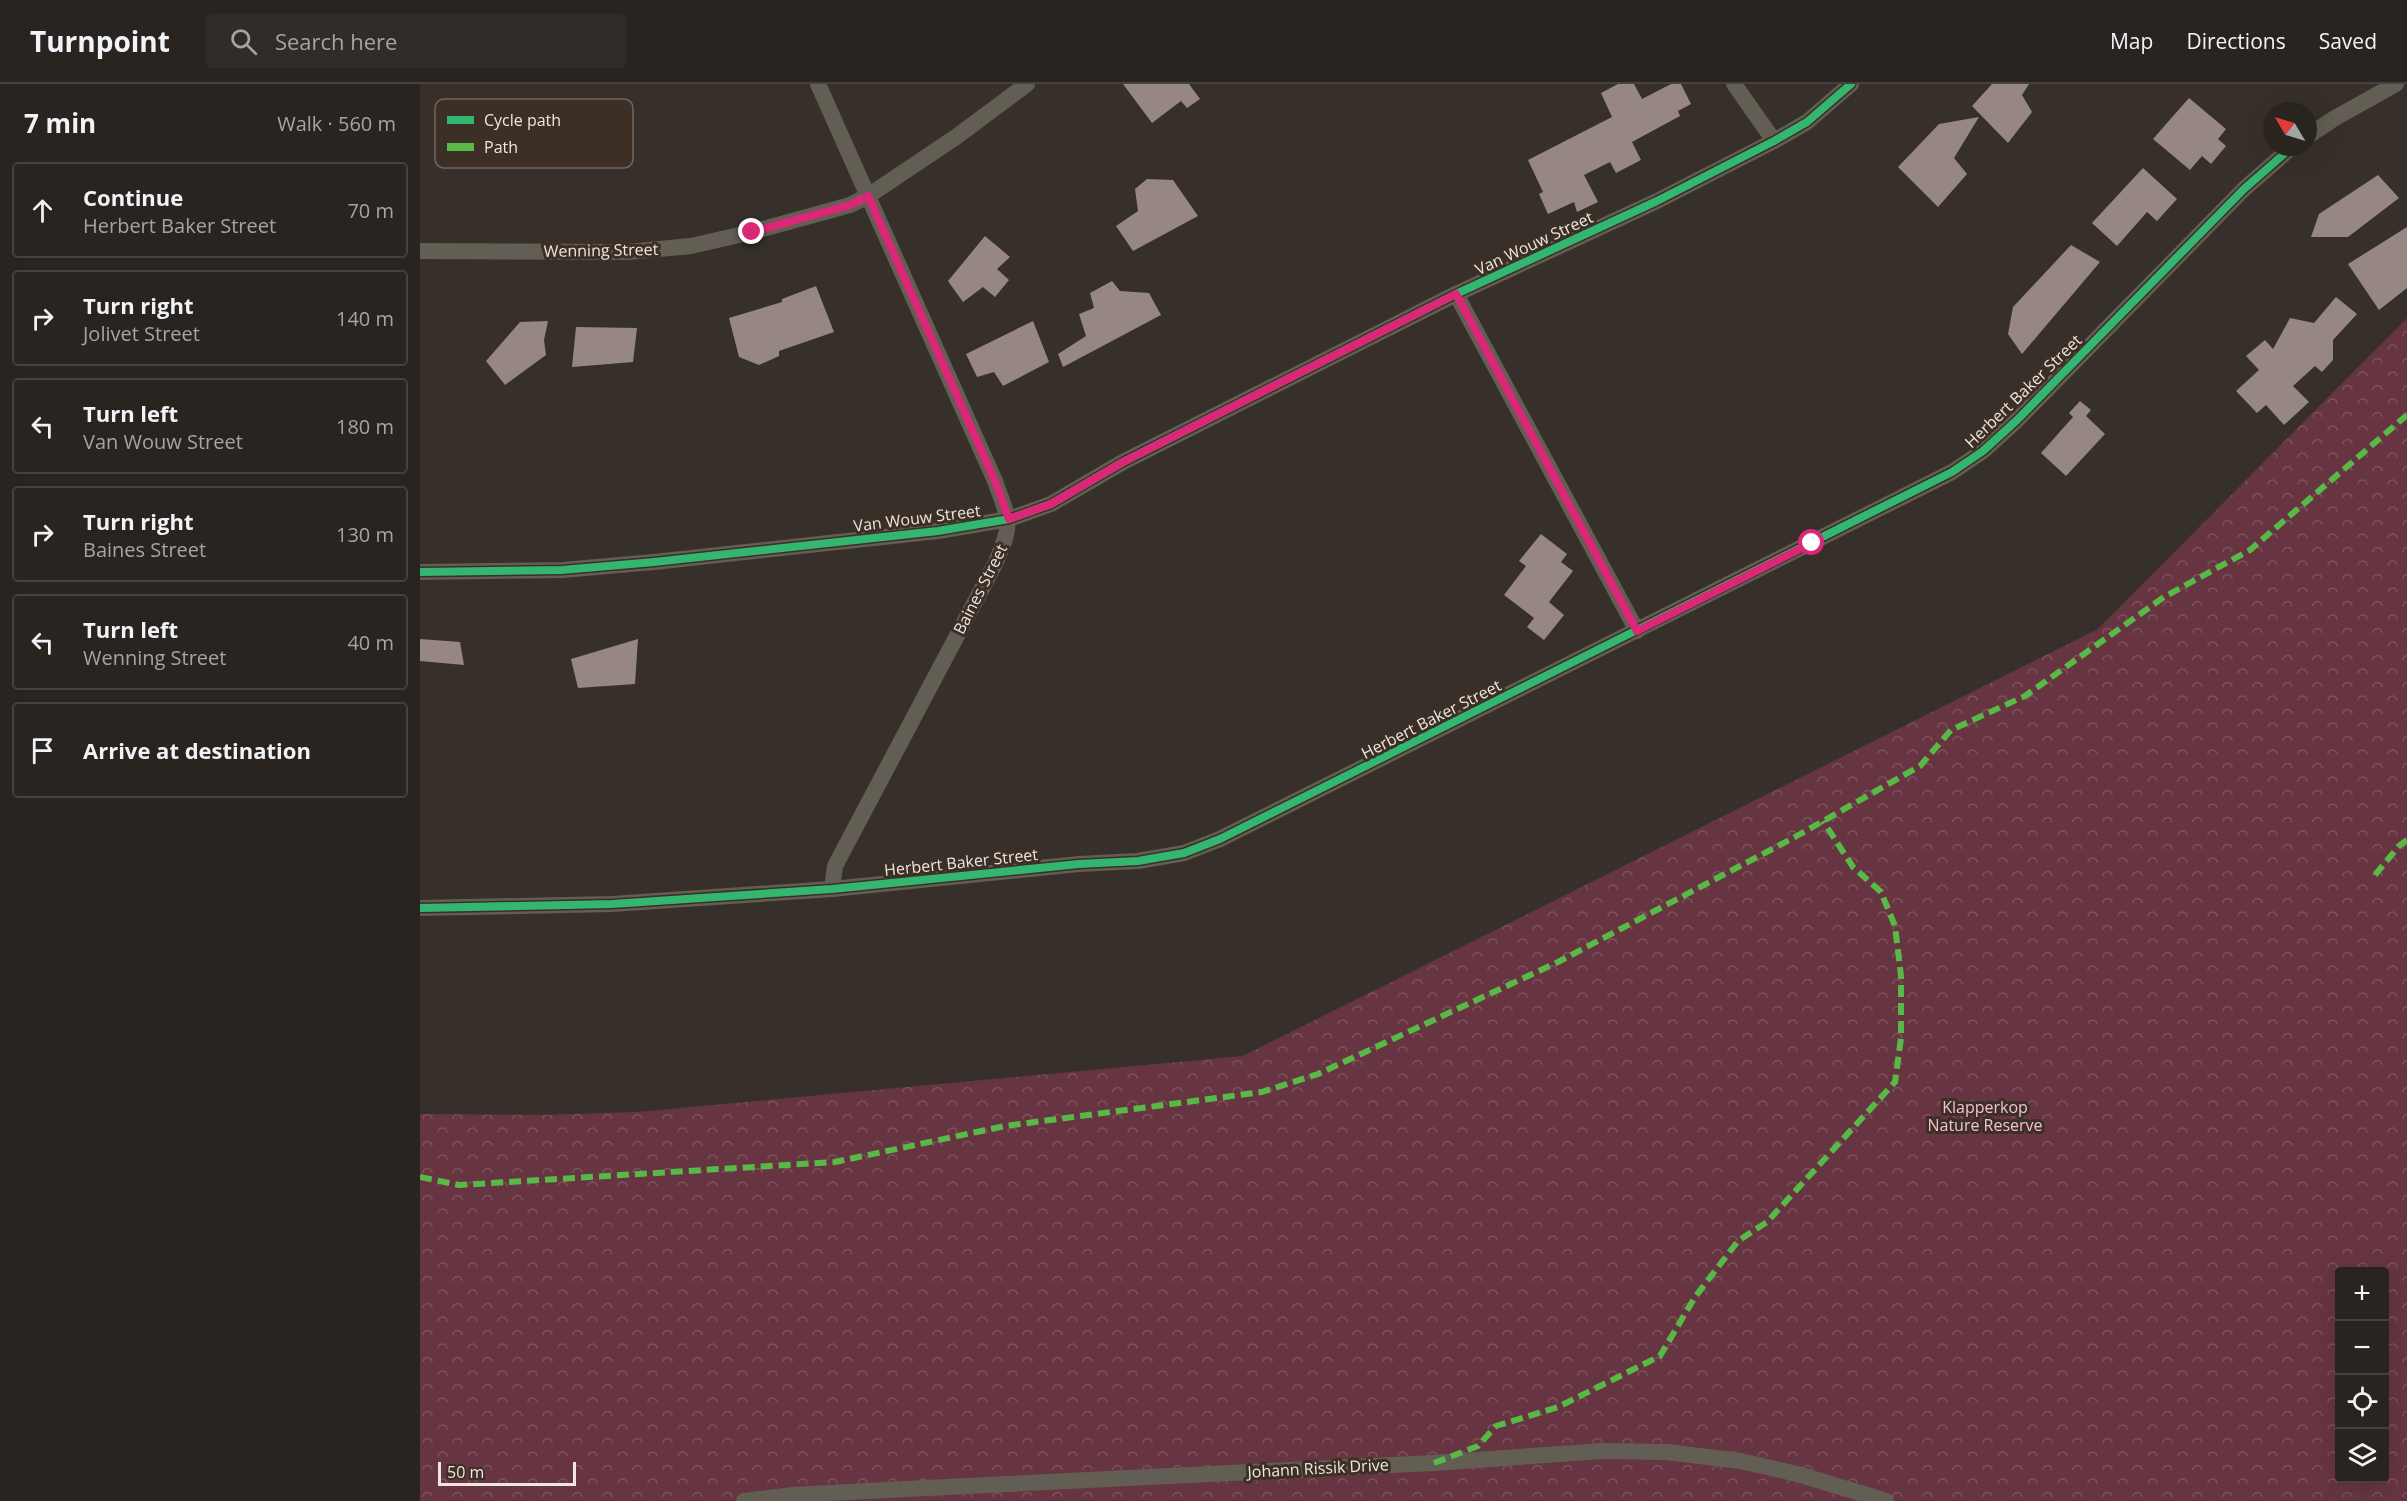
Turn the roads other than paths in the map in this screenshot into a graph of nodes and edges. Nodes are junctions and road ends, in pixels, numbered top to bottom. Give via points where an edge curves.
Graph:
1 (818, 84) edge
2 (1027, 84) edge
3 (1734, 84) edge
4 (1851, 84) edge
5 (2396, 84) edge
6 (2317, 130) edge
7 (1774, 141) junction
8 (2282, 156) edge
9 (868, 196) junction
10 (420, 251) edge
11 (1456, 294) junction
12 (1009, 519) junction
13 (420, 572) edge
14 (1637, 631) junction
15 (832, 889) junction
16 (420, 908) edge
17 (744, 1501) edge
18 (1886, 1501) edge

1 - 9 street
2 - 9 street, Wenning Street
3 - 7 street
4 - 7 street, Van Wouw Street via 1807,122
5 - 6 street
7 - 11 street, Van Wouw Street via 1657,201
8 - 14 street, Herbert Baker Street via 2244,189 1983,451 1952,472
9 - 10 street, Wenning Street via 850,205 691,246 628,252
9 - 12 street
11 - 12 street, Van Wouw Street via 1123,462 1051,504
11 - 14 street
12 - 13 street, Van Wouw Street via 938,531 654,562 562,570
12 - 15 street, Baines Street via 1006,539 995,564 835,866
14 - 15 street, Herbert Baker Street via 1184,854
15 - 16 street, Herbert Baker Street via 612,904
17 - 18 street, Johann Rissik Drive via 1602,1451 1666,1452 1741,1461

